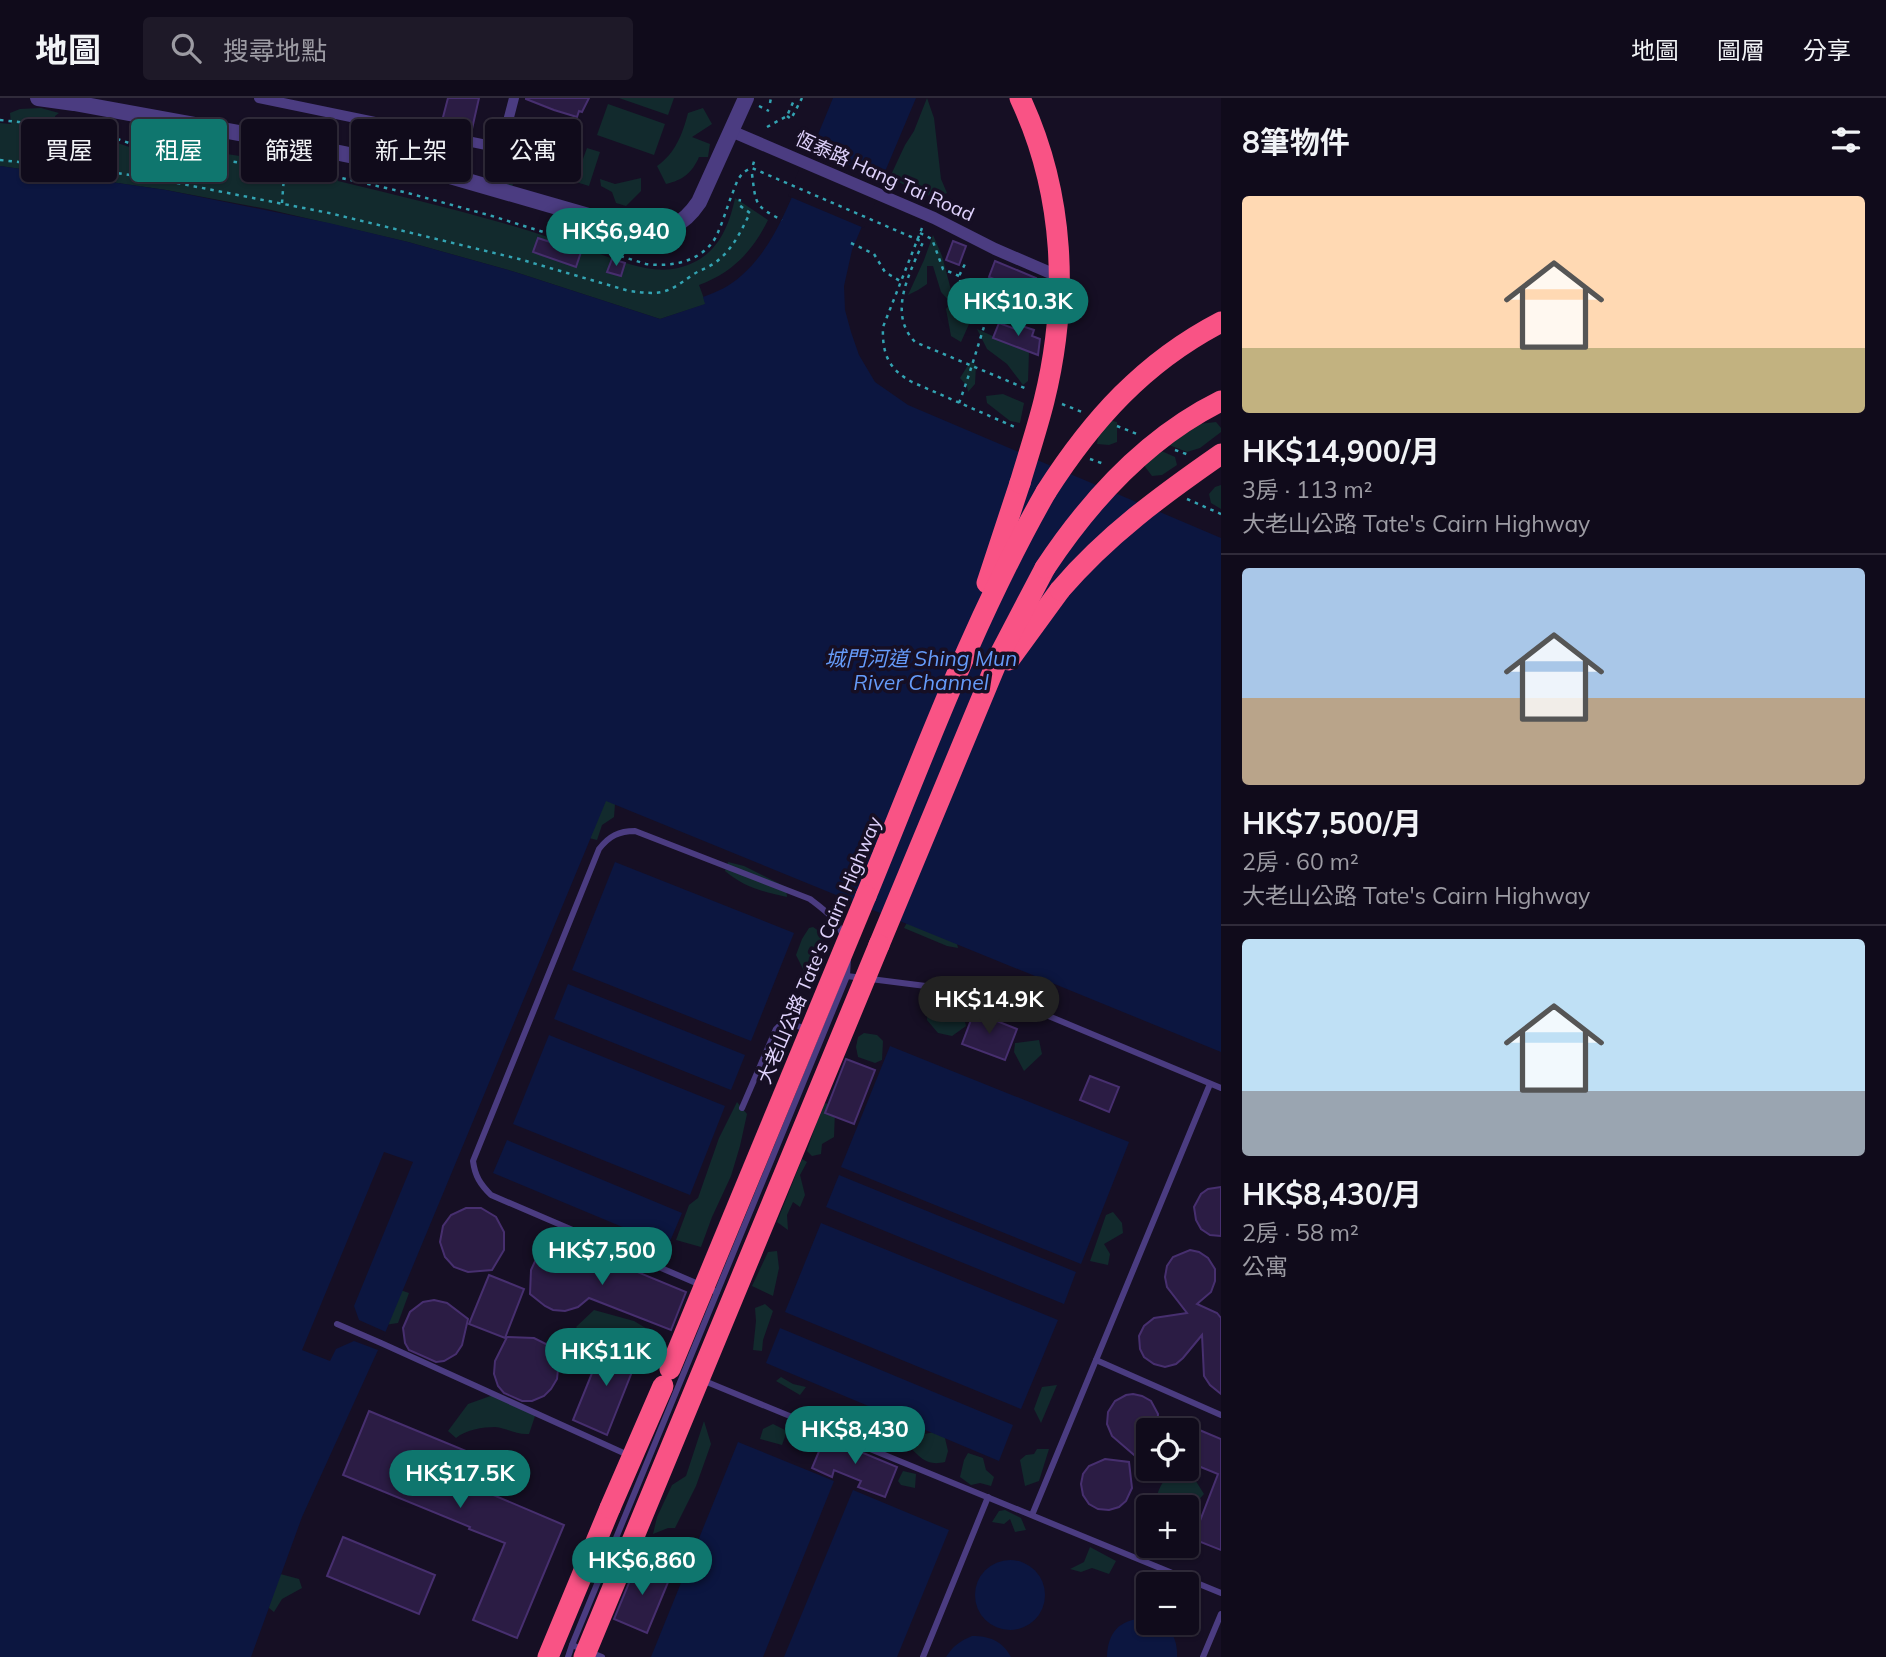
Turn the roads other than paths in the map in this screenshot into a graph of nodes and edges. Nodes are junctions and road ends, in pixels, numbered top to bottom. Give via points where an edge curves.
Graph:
1 (38, 98) edge
2 (259, 98) edge
3 (514, 98) edge
4 (746, 98) edge
5 (1020, 98) edge
6 (74, 100) edge
7 (732, 131) junction
8 (1053, 274) dead end
9 (1221, 322) edge
10 (1221, 401) edge
11 (1221, 454) edge
12 (970, 646) junction
13 (986, 689) junction
14 (847, 976) junction
15 (823, 1036) junction
16 (1210, 1084) junction
17 (1221, 1088) edge
18 (742, 1108) dead end
19 (718, 1292) junction
20 (337, 1324) dead end
21 (1096, 1360) junction
22 (684, 1373) junction
23 (1221, 1415) edge
24 (645, 1464) junction
25 (988, 1497) junction
26 (1032, 1515) junction
27 (1221, 1592) edge
28 (1221, 1614) edge
29 (578, 1651) edge
30 (548, 1657) edge
31 (568, 1657) edge
32 (602, 1657) edge
33 (923, 1657) edge
34 (1203, 1657) edge

1 - 6 street
2 - 3 street via 501,148
4 - 7 street
5 - 12 highway, bridge via 1041,152 1054,209 1060,277 1058,320 1038,422
6 - 7 street via 450,176 653,231 667,229 691,214
7 - 8 street, 恆泰路 Hang Tai Road
9 - 12 highway, 大老山公路 Tate's Cairn Highway, bridge via 1146,372 1080,441 1034,513
10 - 13 highway, bridge via 1171,430 1088,508 1038,579
11 - 13 highway, bridge via 1097,550 1060,590
12 - 30 highway, 大老山公路 Tate's Cairn Highway, bridge
13 - 29 highway, bridge
14 - 15 lane
14 - 16 lane via 1015,1002
14 - 19 lane via 849,962 842,931 810,899 635,831 622,831 599,849 473,1161 474,1172 491,1195
15 - 18 lane via 782,1023
15 - 19 lane
16 - 17 lane
16 - 21 lane
19 - 22 lane
20 - 24 lane
21 - 23 lane
21 - 26 lane
22 - 24 lane
22 - 25 lane
24 - 29 lane
25 - 26 lane
25 - 33 lane
26 - 27 lane
28 - 34 lane
29 - 31 lane
29 - 32 lane

